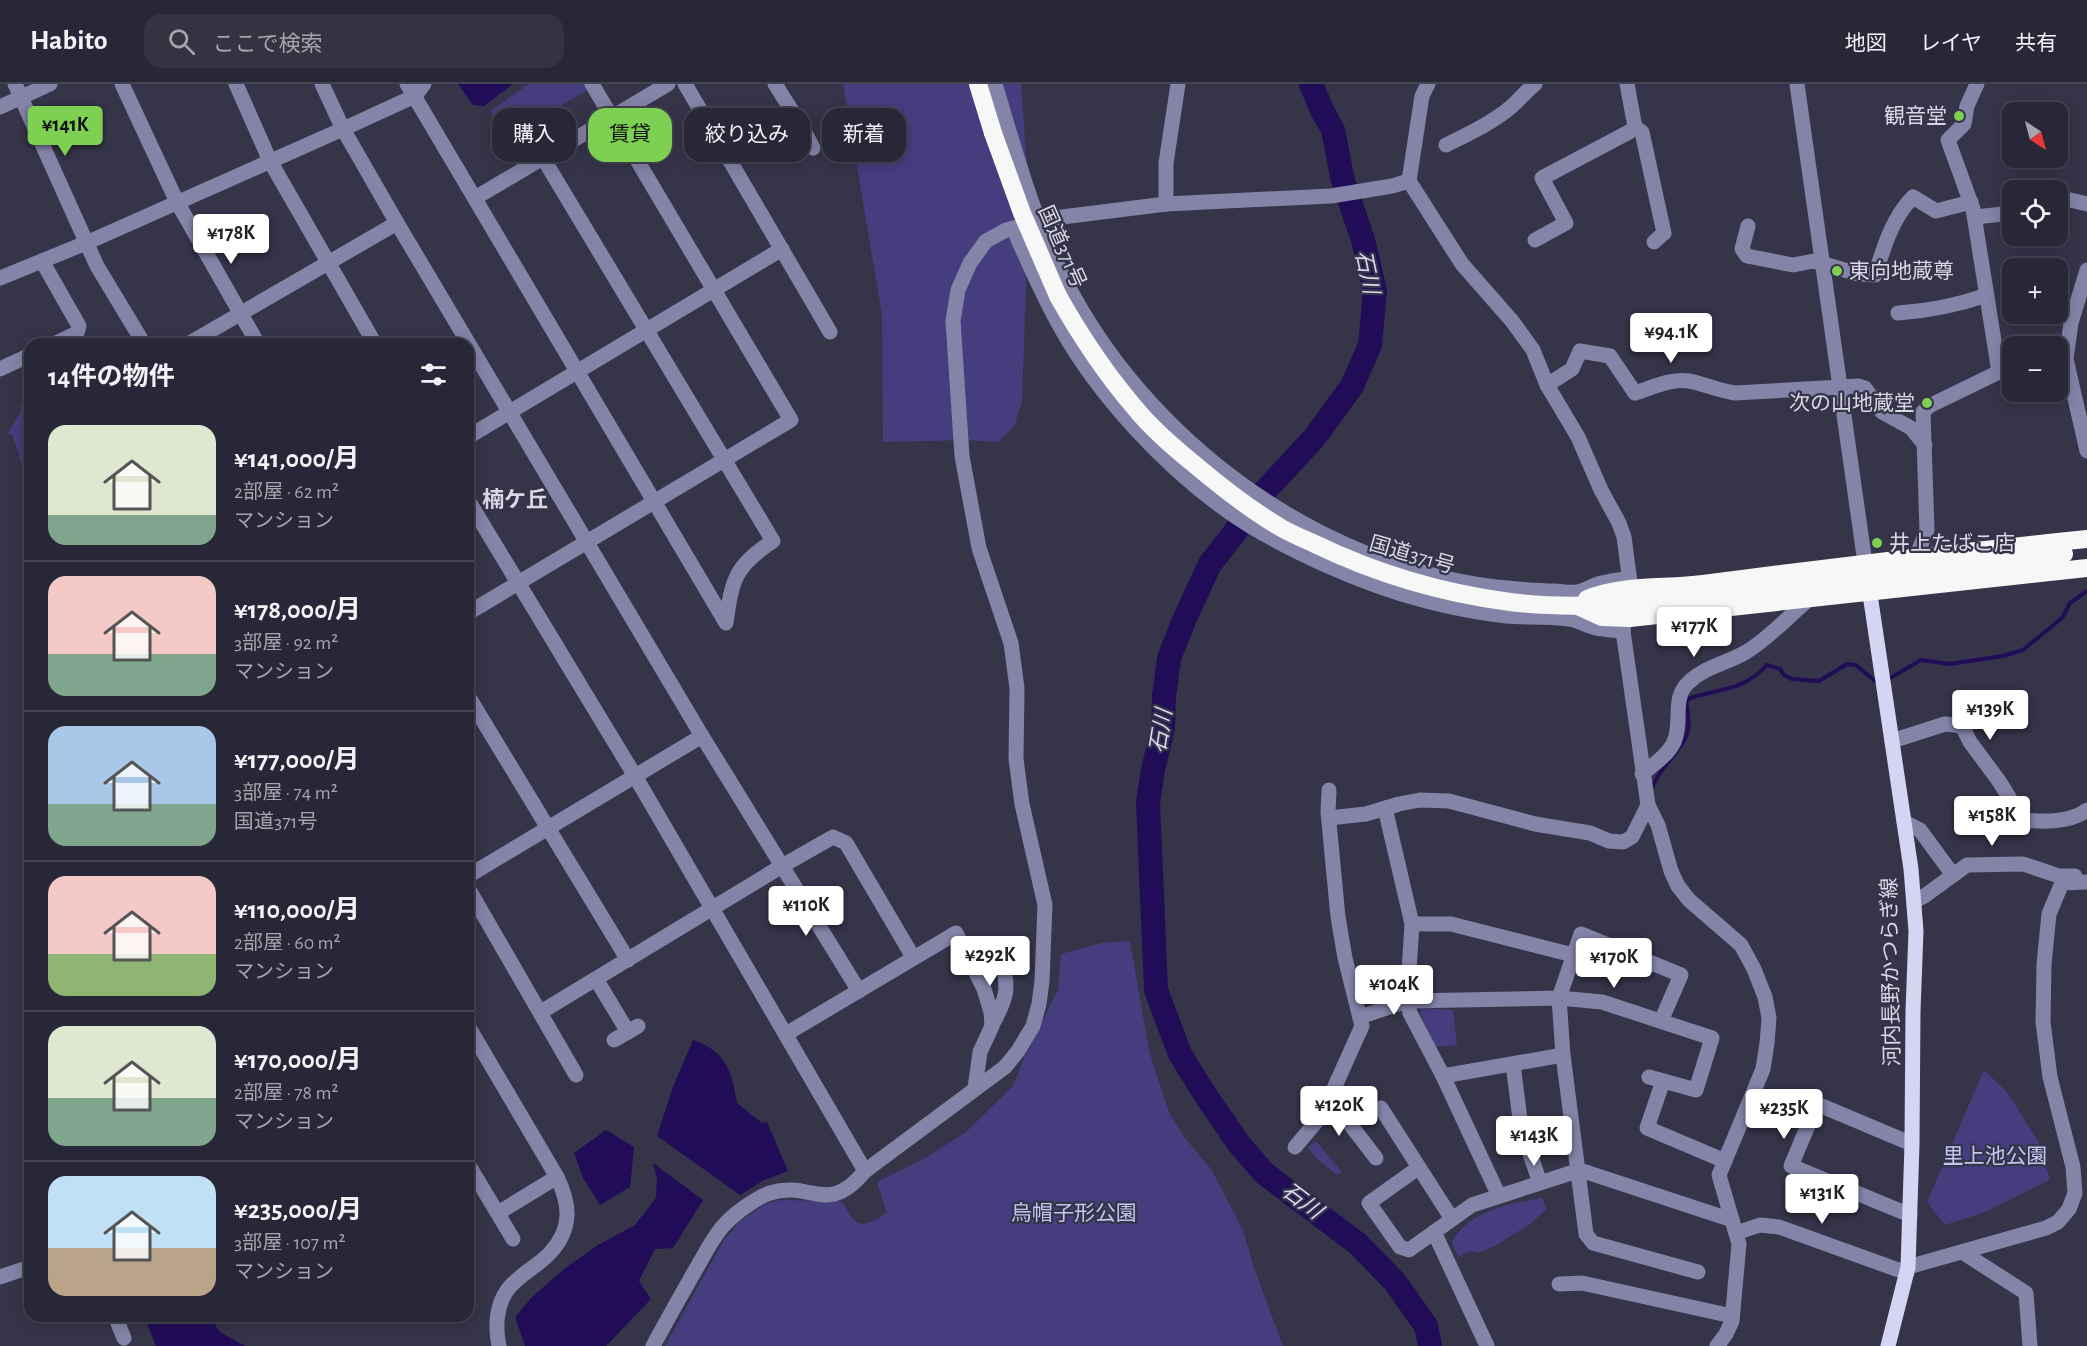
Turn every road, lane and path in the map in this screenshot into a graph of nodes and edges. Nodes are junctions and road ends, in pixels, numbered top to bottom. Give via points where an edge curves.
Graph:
1 (50, 84) edge
2 (122, 84) edge
3 (236, 84) edge
4 (322, 84) edge
5 (592, 84) edge
6 (669, 84) edge
7 (686, 84) edge
8 (776, 84) edge
9 (978, 84) edge
10 (995, 84) edge
11 (1178, 84) edge
12 (1428, 84) edge
13 (1535, 84) edge
14 (1627, 84) edge
15 (1797, 84) edge
16 (1977, 84) edge
17 (416, 88) edge
18 (17, 91) edge
19 (0, 106) edge
20 (607, 108) edge
21 (628, 108) edge
22 (1635, 127) junction
23 (343, 129) junction
24 (1446, 145) dead end
25 (813, 148) dead end
26 (270, 161) junction
27 (536, 162) edge
28 (545, 162) edge
29 (639, 162) edge
30 (1409, 181) junction
31 (475, 198) junction
32 (2068, 199) edge
33 (177, 202) junction
34 (1166, 204) junction
35 (2087, 204) edge
36 (1973, 209) junction
37 (2002, 212) edge
38 (1040, 222) junction
39 (396, 223) junction
40 (1748, 226) dead end
41 (1013, 228) junction
42 (1535, 240) dead end
43 (1654, 242) dead end
44 (86, 243) junction
45 (782, 249) junction
46 (42, 261) junction
47 (1823, 263) junction
48 (328, 264) junction
49 (2087, 270) edge
50 (0, 278) edge
51 (714, 289) junction
52 (1987, 296) junction
53 (1898, 313) dead end
54 (240, 314) junction
55 (646, 330) junction
56 (830, 332) dead end
57 (2068, 336) edge
58 (66, 338) edge
59 (140, 338) edge
60 (198, 338) edge
61 (254, 338) edge
62 (371, 338) edge
63 (465, 338) edge
64 (474, 352) edge
65 (2002, 355) edge
66 (24, 358) edge
67 (0, 369) edge
68 (578, 370) junction
69 (2002, 373) edge
70 (2068, 381) edge
71 (1547, 385) junction
72 (1839, 386) junction
73 (510, 412) junction
74 (474, 433) edge
75 (1925, 445) junction
76 (2087, 451) edge
77 (723, 460) junction
78 (654, 501) junction
79 (474, 510) edge
80 (2087, 539) edge
81 (588, 543) junction
82 (2087, 551) edge
83 (1916, 557) junction
84 (1865, 563) junction
85 (2087, 568) edge
86 (518, 584) junction
87 (1869, 591) junction
88 (1809, 599) junction
89 (1574, 604) junction
90 (474, 610) edge
91 (474, 706) edge
92 (702, 736) junction
93 (1892, 741) junction
94 (1642, 774) junction
95 (635, 776) junction
96 (1329, 790) dead end
97 (1648, 805) junction
98 (1385, 808) junction
99 (2087, 810) edge
100 (1329, 818) junction
101 (1904, 822) junction
102 (547, 828) junction
103 (782, 866) junction
104 (474, 872) edge
105 (1953, 875) junction
106 (2087, 876) edge
107 (2087, 882) edge
108 (474, 898) edge
109 (1914, 901) junction
110 (712, 909) junction
111 (1412, 924) junction
112 (1001, 951) dead end
113 (1573, 955) junction
114 (913, 957) junction
115 (628, 960) junction
116 (596, 979) junction
117 (859, 990) junction
118 (1559, 998) junction
119 (1407, 1001) junction
120 (541, 1012) junction
121 (1360, 1017) junction
122 (1661, 1021) junction
123 (992, 1026) junction
124 (786, 1034) junction
125 (474, 1036) edge
126 (614, 1040) dead end
127 (1563, 1055) junction
128 (1513, 1064) junction
129 (576, 1075) dead end
130 (1443, 1076) junction
131 (975, 1088) junction
132 (1329, 1097) junction
133 (1381, 1108) dead end
134 (1912, 1144) junction
135 (1295, 1147) dead end
136 (1376, 1158) dead end
137 (1725, 1161) junction
138 (1418, 1168) junction
139 (865, 1171) junction
140 (1577, 1171) junction
141 (474, 1174) edge
142 (557, 1177) junction
143 (1540, 1183) junction
144 (1499, 1196) junction
145 (498, 1213) junction
146 (1910, 1215) junction
147 (1452, 1219) junction
148 (1734, 1226) junction
149 (1434, 1232) junction
150 (513, 1239) dead end
151 (1962, 1252) junction
152 (24, 1268) edge
153 (1908, 1270) junction
154 (1698, 1272) dead end
155 (0, 1277) edge
156 (1559, 1284) dead end
157 (1732, 1316) junction
158 (117, 1322) edge
159 (124, 1338) dead end
160 (499, 1346) edge
161 (653, 1346) edge
162 (1487, 1346) edge
163 (1717, 1346) edge
164 (1888, 1346) edge
165 (2030, 1346) edge

1 - 18 street
2 - 33 street
3 - 26 street
4 - 23 street
5 - 20 street
6 - 21 street
7 - 45 street
8 - 25 street
9 - 89 highway, 国道371号, bridge via 1022,213 1058,296 1111,379 1172,446 1279,527 1381,573 1416,584 1510,602
10 - 38 street
11 - 34 street via 1166,163
12 - 30 street via 1422,96
13 - 24 street via 1495,118
14 - 22 street
15 - 47 street
16 - 36 street via 1964,124 1948,140
17 - 23 street
17 - 31 street
18 - 19 street
18 - 44 street
22 - 42 street via 1542,178 1566,224
22 - 43 street via 1642,132 1664,232
23 - 26 street
23 - 39 street
26 - 33 street
26 - 48 street
27 - 31 street
28 - 55 street
29 - 51 street
30 - 34 street via 1331,196
30 - 71 street via 1462,264 1533,350
31 - 68 street
32 - 35 street
33 - 44 street
33 - 54 street
34 - 38 street
36 - 37 street
36 - 47 street via 1936,211 1913,197 1887,238 1875,275
36 - 52 street
38 - 41 street
38 - 71 street via 1065,280 1104,345 1171,424 1238,481 1288,514 1391,562 1442,578 1525,590 1578,592 1599,584 1630,580 1619,523 1578,437
39 - 48 street
39 - 63 street
40 - 47 street via 1742,249 1747,256 1793,265
41 - 94 street via 1063,331 1118,410 1193,483 1231,513 1299,552 1395,593 1463,610 1574,620 1597,628 1624,627
41 - 131 street via 986,241 969,263 958,290 953,321 962,456 979,548 1011,643 1017,688 1016,759 1045,905 1044,951 1033,1026 1005,1067
44 - 46 street
44 - 59 street
45 - 51 street
45 - 56 street
46 - 50 street
46 - 58 street via 79,326 76,333
47 - 72 street
48 - 54 street
48 - 62 street
49 - 57 street
51 - 55 street
51 - 77 street via 791,420
52 - 53 street
52 - 65 street
54 - 60 street
54 - 61 street
55 - 68 street
55 - 77 street
64 - 73 street
66 - 67 street
68 - 73 street
68 - 78 street
69 - 75 street via 1929,406 1923,412
70 - 76 street
71 - 72 street via 1572,369 1580,351 1610,356 1635,393 1674,381 1735,393
72 - 75 street via 1865,388 1882,412 1911,428
72 - 84 street
73 - 74 street
73 - 81 street
75 - 83 street via 1927,530
77 - 78 street
77 - 78 street via 773,541 740,568 731,588 726,622
78 - 81 street
79 - 86 street
80 - 83 highway
81 - 86 street
81 - 92 street
82 - 89 highway, 国道371号, bridge via 1781,588 1632,603
83 - 84 highway
84 - 87 main road, 河内長野かつらぎ線
84 - 89 highway via 1695,585 1605,591
85 - 87 highway
86 - 90 street
86 - 95 street
87 - 88 highway
87 - 93 main road, 河内長野かつらぎ線
88 - 89 highway via 1630,618 1602,617
88 - 94 street via 1746,652 1688,682 1680,694 1679,727 1674,743
91 - 102 street
92 - 95 street
92 - 103 street
93 - 99 street via 1945,724 1962,726 2023,820 2078,817
93 - 101 main road, 河内長野かつらぎ線
94 - 97 street
95 - 102 street
95 - 110 street
96 - 100 street
97 - 98 street via 1632,837 1623,842 1449,801 1420,800
97 - 137 street via 1678,886 1741,945 1765,997 1769,1018 1762,1069
98 - 100 street
98 - 111 street
100 - 121 street via 1338,917
101 - 105 street via 1920,830
101 - 109 main road, 河内長野かつらぎ線
102 - 104 street
102 - 115 street
103 - 110 street
103 - 114 street via 833,837 846,843
103 - 117 street
105 - 106 street via 1967,865 1983,863 2023,864 2060,876
105 - 109 street
107 - 151 street via 2062,883 2049,914 2044,964 2043,1022 2050,1077 2073,1167 2075,1193 2058,1222
108 - 120 street
109 - 134 main road, 河内長野かつらぎ線
110 - 115 street
110 - 124 street
111 - 113 street via 1451,924
111 - 119 street
112 - 123 street via 1007,991
113 - 118 street
113 - 122 street via 1581,934 1681,975
114 - 117 street
114 - 123 street via 957,933 984,989
115 - 116 street
116 - 120 street
116 - 126 street via 633,1029
117 - 124 street
118 - 119 street
118 - 122 street via 1602,1002
118 - 127 street
119 - 121 street
119 - 130 street
120 - 129 street
121 - 132 street via 1358,1039
122 - 137 street via 1712,1038 1696,1090 1656,1079 1647,1128
123 - 131 street via 980,1052
124 - 139 street
125 - 142 street
127 - 128 street
127 - 140 street
128 - 130 street
128 - 143 street via 1521,1128
130 - 144 street
131 - 139 street
132 - 135 street via 1322,1115
132 - 136 street
133 - 138 street
134 - 146 main road, 河内長野かつらぎ線
134 - 146 street via 1817,1104 1791,1166
137 - 148 street via 1719,1175
138 - 147 street
138 - 149 street via 1369,1203 1400,1247 1409,1250
139 - 161 street via 840,1194 769,1193 724,1225
140 - 143 street
140 - 148 street
140 - 154 street via 1586,1234 1593,1243
141 - 145 street
142 - 145 street
142 - 160 street via 569,1212 563,1233 550,1252 508,1289 496,1318
143 - 144 street
144 - 147 street via 1472,1205
145 - 150 street
146 - 153 main road, 河内長野かつらぎ線
147 - 149 street
148 - 153 street via 1779,1227
148 - 157 street via 1739,1244
149 - 162 street
151 - 153 street
151 - 165 street via 2026,1293
152 - 155 street
153 - 164 main road, 河内長野かつらぎ線
156 - 157 street via 1582,1283
157 - 163 street
158 - 159 street

